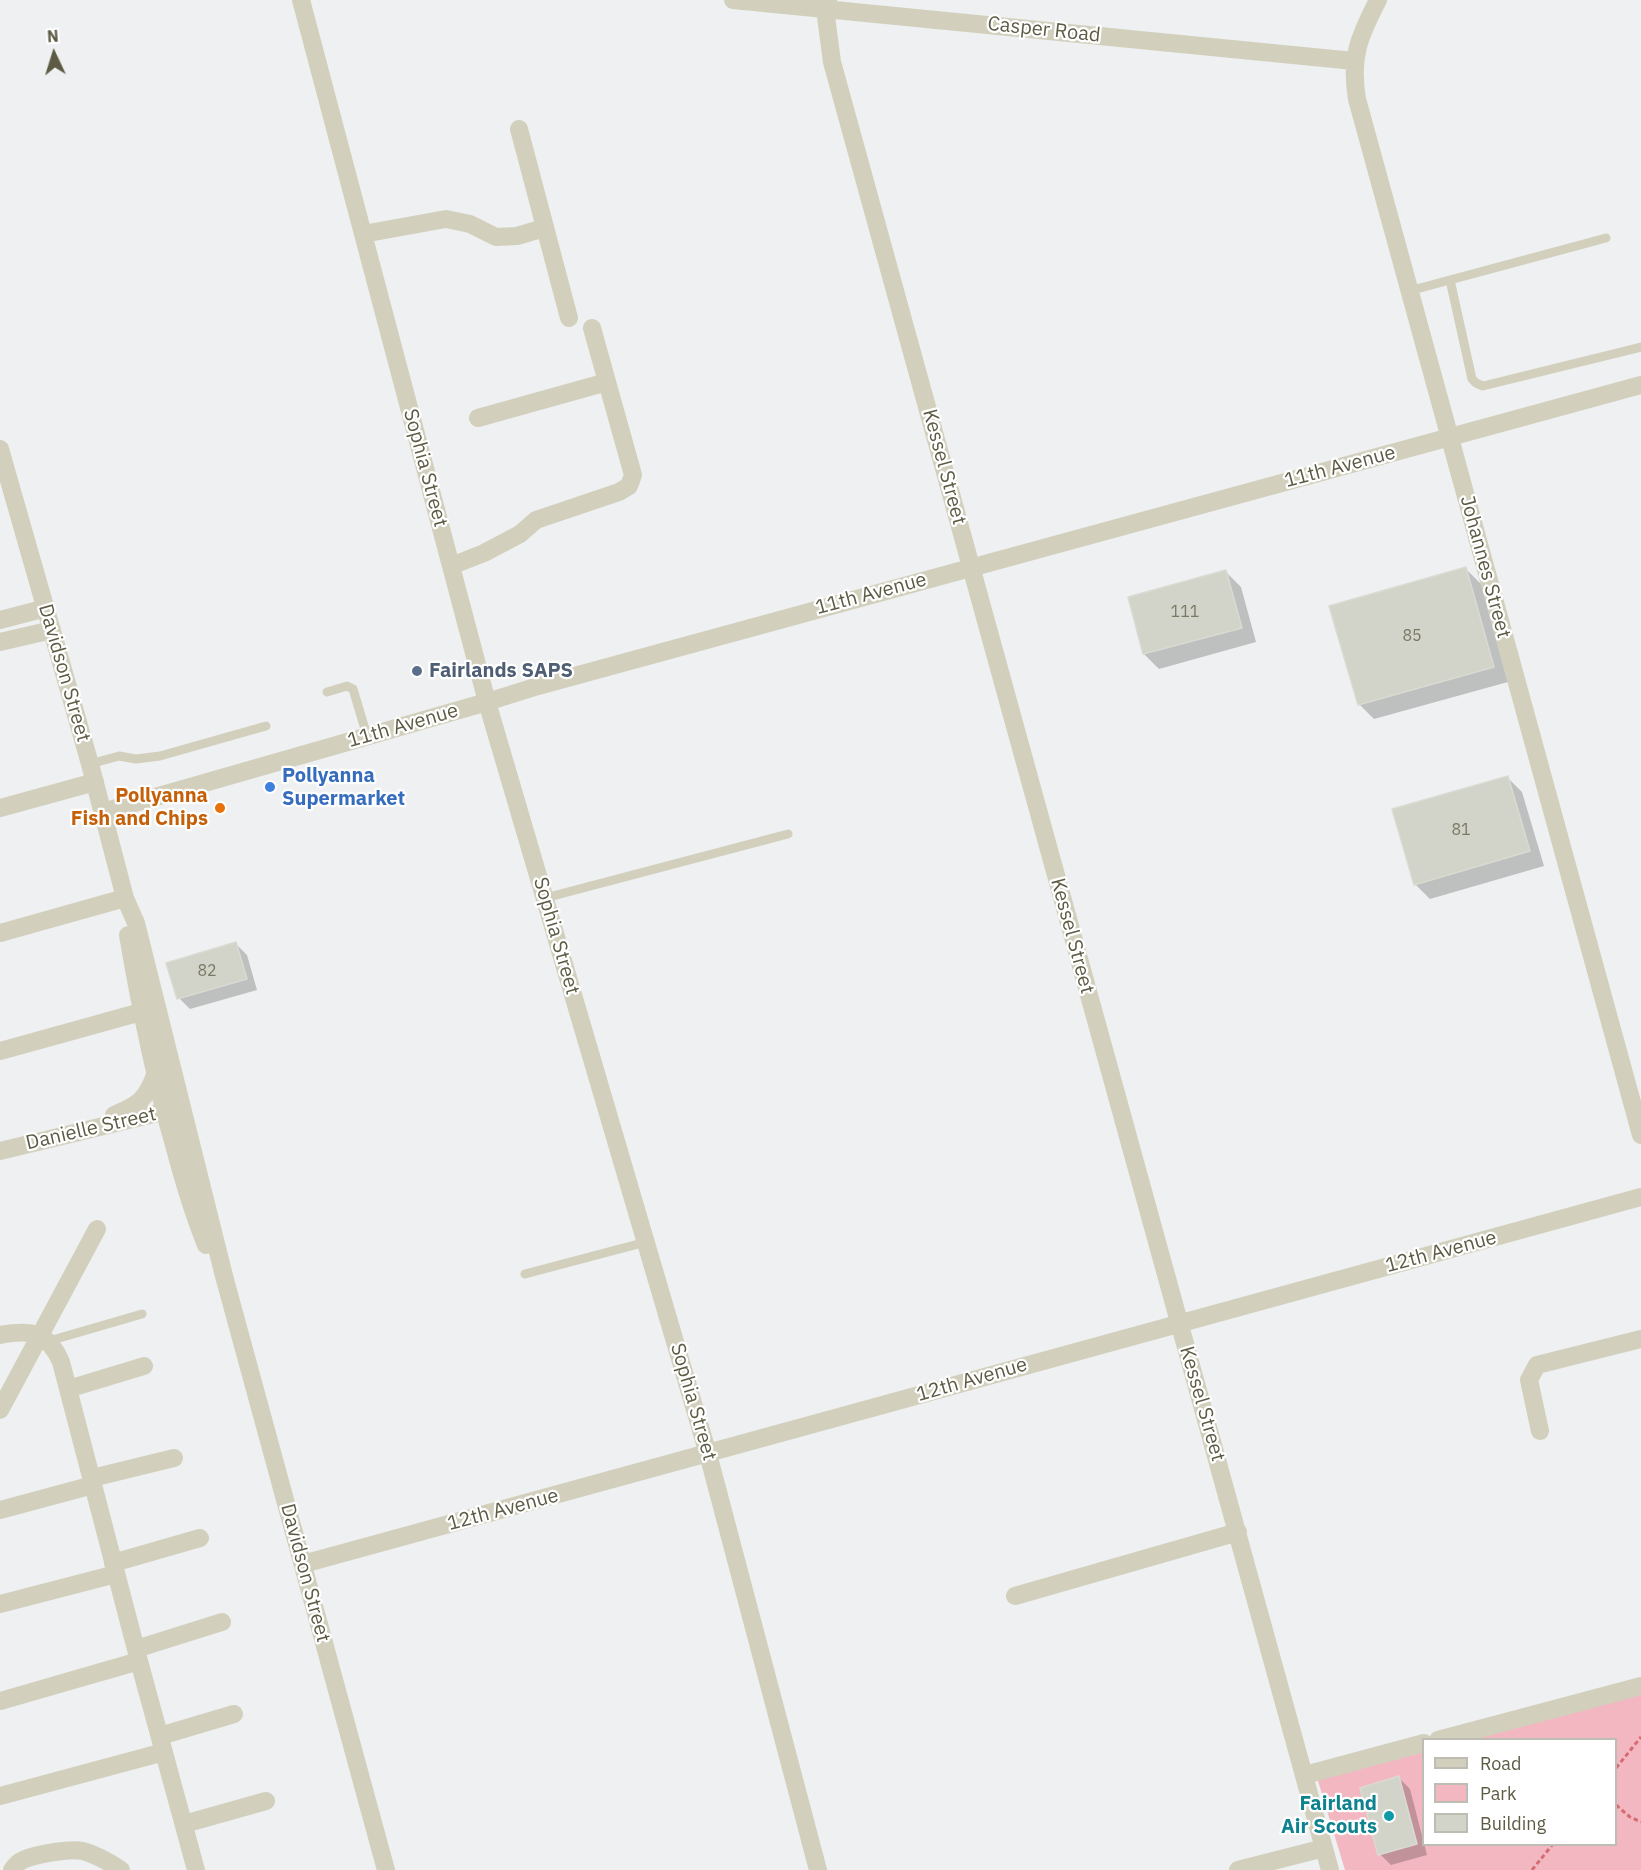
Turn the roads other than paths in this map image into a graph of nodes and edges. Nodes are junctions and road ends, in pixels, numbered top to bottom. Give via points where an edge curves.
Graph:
1 (301, 0) edge
2 (733, 0) edge
3 (1378, 0) edge
4 (827, 4) edge
5 (1354, 61) junction
6 (519, 129) dead end
7 (544, 228) junction
8 (363, 234) junction
9 (1606, 238) dead end
10 (1450, 280) junction
11 (1409, 291) junction
12 (569, 318) dead end
13 (592, 328) dead end
14 (1641, 347) edge
15 (607, 382) junction
16 (1641, 385) edge
17 (478, 418) dead end
18 (1449, 437) junction
19 (0, 449) edge
20 (451, 566) junction
21 (971, 567) junction
22 (46, 608) junction
23 (0, 620) edge
24 (52, 630) junction
25 (0, 642) edge
26 (327, 692) dead end
27 (488, 702) junction
28 (266, 726) dead end
29 (367, 736) junction
30 (90, 764) junction
31 (95, 782) junction
32 (0, 808) edge
33 (103, 812) junction
34 (788, 834) dead end
35 (125, 898) junction
36 (545, 898) junction
37 (0, 933) edge
38 (141, 1012) junction
39 (0, 1051) edge
40 (155, 1075) junction
41 (173, 1109) junction
42 (1641, 1135) edge
43 (36, 1141) junction
44 (0, 1151) edge
45 (1641, 1197) edge
46 (97, 1229) dead end
47 (646, 1242) junction
48 (525, 1274) dead end
49 (142, 1314) dead end
50 (1179, 1322) junction
51 (0, 1335) edge
52 (45, 1338) junction
53 (1641, 1338) edge
54 (144, 1366) dead end
55 (68, 1389) junction
56 (0, 1410) edge
57 (1540, 1431) dead end
58 (708, 1454) junction
59 (174, 1458) dead end
60 (92, 1481) junction
61 (0, 1510) edge
62 (1238, 1532) junction
63 (200, 1538) dead end
64 (303, 1564) junction
65 (115, 1568) junction
66 (1015, 1596) dead end
67 (0, 1604) edge
68 (222, 1622) dead end
69 (137, 1655) junction
70 (1641, 1686) edge
71 (0, 1701) edge
72 (234, 1714) dead end
73 (1446, 1738) edge
74 (162, 1744) junction
75 (1422, 1744) edge
76 (1305, 1775) junction
77 (0, 1796) edge
78 (266, 1801) dead end
79 (184, 1824) junction
80 (1324, 1848) junction
81 (12, 1870) edge
82 (121, 1870) edge
83 (196, 1870) edge
84 (386, 1870) edge
85 (818, 1870) edge
86 (1238, 1870) edge
87 (1330, 1870) edge

1 - 8 street, Sophia Street
2 - 4 street, Casper Road
3 - 5 street, Johannes Street
4 - 5 street, Casper Road
4 - 21 street, Kessel Street via 832,62
5 - 11 street, Johannes Street via 1357,99
6 - 7 street
7 - 8 street via 496,237 470,224 446,219
7 - 12 street
8 - 20 street, Sophia Street
9 - 10 lane
10 - 11 lane
10 - 14 lane via 1472,379 1482,386
11 - 18 street, Johannes Street
13 - 15 street
15 - 17 street
15 - 20 street via 633,475 629,486 536,520 520,534
16 - 18 street, 11th Avenue
18 - 21 street, 11th Avenue
18 - 42 street, Johannes Street
19 - 22 street, Davidson Street
20 - 27 street, Sophia Street
21 - 27 street, 11th Avenue
21 - 50 street, Kessel Street
22 - 23 street
22 - 24 street, Davidson Street
24 - 25 street
24 - 30 street, Davidson Street
26 - 29 lane via 347,686 353,689
27 - 29 street, 11th Avenue
27 - 36 street, Sophia Street
28 - 30 lane via 160,756 119,756
29 - 33 street, 11th Avenue
30 - 31 street, Davidson Street
31 - 32 street
31 - 33 street, Davidson Street
33 - 35 street, Davidson Street
34 - 36 lane
35 - 37 street
35 - 38 street, Davidson Street
35 - 41 street, Davidson Street via 136,923
36 - 47 street, Sophia Street
38 - 39 street
38 - 40 street, Davidson Street
40 - 41 street, Davidson Street
40 - 43 street via 139,1103 99,1122
41 - 43 street, Danielle Street
41 - 64 street, Davidson Street via 224,1276
43 - 44 street, Danielle Street
45 - 50 street, 12th Avenue
46 - 52 street
47 - 48 lane
47 - 58 street, Sophia Street
49 - 52 lane
50 - 58 street, 12th Avenue
50 - 62 street, Kessel Street
51 - 52 street via 26,1332
52 - 55 street via 61,1362
52 - 56 street
53 - 57 street via 1537,1365 1529,1380
54 - 55 street
55 - 60 street
58 - 64 street, 12th Avenue
58 - 85 street, Sophia Street
59 - 60 street
60 - 61 street
60 - 65 street
62 - 66 street
62 - 76 street, Kessel Street
63 - 65 street
64 - 84 street, Davidson Street
65 - 67 street
65 - 69 street
68 - 69 street
69 - 71 street
69 - 74 street
70 - 73 street
72 - 74 street
74 - 77 street
74 - 79 street
75 - 76 street
76 - 80 street, Kessel Street
78 - 79 street
79 - 83 street
80 - 86 street
80 - 87 street, Kessel Street
81 - 82 street via 28,1858 80,1850

